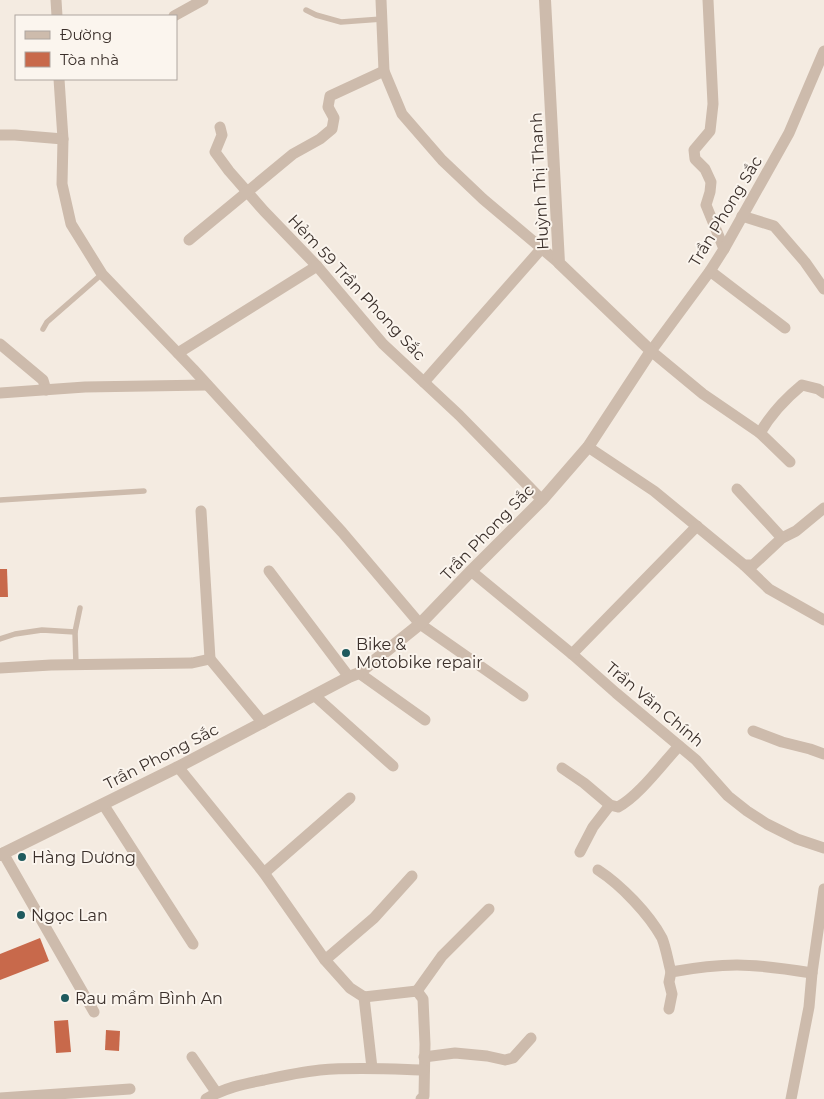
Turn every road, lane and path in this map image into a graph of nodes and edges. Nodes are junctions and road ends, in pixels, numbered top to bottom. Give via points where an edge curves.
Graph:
1 (56, 0) edge
2 (203, 0) edge
3 (381, 0) edge
4 (546, 0) edge
5 (708, 0) edge
6 (306, 10) dead end
7 (56, 15) edge
8 (176, 15) edge
9 (382, 19) junction
10 (824, 51) edge
11 (384, 71) junction
12 (59, 80) edge
13 (220, 127) dead end
14 (0, 135) edge
15 (63, 140) junction
16 (247, 192) junction
17 (742, 216) junction
18 (189, 240) dead end
19 (542, 248) junction
20 (724, 249) junction
21 (559, 263) junction
22 (317, 266) junction
23 (710, 271) junction
24 (102, 274) junction
25 (820, 275) edge
26 (824, 289) edge
27 (784, 328) dead end
28 (43, 329) dead end
29 (0, 344) edge
30 (651, 351) junction
31 (178, 353) junction
32 (424, 382) junction
33 (207, 385) junction
34 (46, 390) junction
35 (824, 392) edge
36 (0, 393) edge
37 (760, 433) junction
38 (588, 447) junction
39 (790, 462) dead end
40 (737, 489) dead end
41 (144, 491) dead end
42 (0, 500) edge
43 (542, 500) junction
44 (824, 508) edge
45 (201, 511) dead end
46 (697, 526) junction
47 (782, 538) junction
48 (744, 565) junction
49 (269, 571) dead end
50 (471, 571) junction
51 (80, 608) dead end
52 (824, 620) edge
53 (420, 624) junction
54 (76, 632) junction
55 (0, 639) edge
56 (572, 654) junction
57 (210, 659) junction
58 (76, 665) junction
59 (0, 668) edge
60 (354, 675) junction
61 (315, 696) junction
62 (523, 696) dead end
63 (426, 720) dead end
64 (263, 723) junction
65 (753, 731) dead end
66 (679, 746) junction
67 (824, 754) edge
68 (392, 766) dead end
69 (178, 767) junction
70 (562, 768) dead end
71 (350, 798) dead end
72 (103, 804) junction
73 (610, 805) junction
74 (824, 848) edge
75 (580, 852) dead end
76 (2, 854) edge
77 (598, 870) dead end
78 (264, 873) junction
79 (412, 876) dead end
80 (824, 889) edge
81 (489, 909) dead end
82 (193, 944) dead end
83 (325, 960) junction
84 (671, 972) junction
85 (812, 972) junction
86 (416, 990) junction
87 (364, 997) junction
88 (669, 1009) dead end
89 (94, 1012) dead end
90 (531, 1038) dead end
91 (192, 1057) dead end
92 (424, 1057) junction
93 (372, 1068) junction
94 (424, 1070) junction
95 (130, 1089) dead end
96 (216, 1092) junction
97 (0, 1098) edge
98 (206, 1099) edge
99 (421, 1099) edge
100 (791, 1099) edge

1 - 7 street
2 - 8 street
3 - 9 street
4 - 21 street, Huỳnh Thị Thanh
5 - 20 street via 713,104 710,131 694,150 695,159 711,182 706,205
6 - 9 lane via 341,22
9 - 11 street
10 - 17 street, Trần Phong Sắc via 789,133
11 - 16 street via 330,96 328,107 334,118 332,129 293,154
11 - 19 street via 402,114 442,160
12 - 15 street
13 - 16 street, Hẻm 59 Trần Phong Sắc via 222,135 215,152
14 - 15 street
15 - 24 street via 62,184 71,224
16 - 18 street
16 - 22 street, Hẻm 59 Trần Phong Sắc
17 - 20 street, Trần Phong Sắc
17 - 25 street via 774,226
19 - 21 street
19 - 32 street
20 - 23 street, Trần Phong Sắc
21 - 30 street, Huỳnh Thị Thanh
22 - 31 street
22 - 32 street, Hẻm 59 Trần Phong Sắc via 383,344
23 - 27 street
23 - 30 street, Trần Phong Sắc
24 - 28 lane
24 - 31 street
25 - 26 street
29 - 34 street via 44,380
30 - 37 street via 703,394
30 - 38 street, Trần Phong Sắc
31 - 33 street
32 - 43 street, Hẻm 59 Trần Phong Sắc
33 - 34 street
33 - 53 street via 342,532
34 - 36 street
35 - 37 street via 802,386 768,419
37 - 39 street
38 - 43 street, Trần Phong Sắc
38 - 46 street via 654,491
40 - 47 street
41 - 42 lane
43 - 50 street, Trần Phong Sắc
44 - 47 street
45 - 57 street
46 - 48 street
46 - 56 street
47 - 48 street via 753,565
48 - 52 street via 769,589
49 - 60 street
50 - 53 street, Trần Phong Sắc
50 - 56 street, Trần Văn Chính
51 - 54 lane
53 - 60 street, Trần Phong Sắc
53 - 62 street
54 - 55 lane via 42,630
54 - 58 lane
56 - 66 street, Trần Văn Chính
57 - 58 street via 192,663
57 - 64 street
58 - 59 street
60 - 61 street, Trần Phong Sắc
60 - 63 street
61 - 64 street, Trần Phong Sắc
61 - 68 street
64 - 69 street, Trần Phong Sắc
65 - 67 street
66 - 73 street via 625,804 618,807
66 - 74 street, Trần Văn Chính via 747,811 767,824
69 - 72 street, Trần Phong Sắc
69 - 78 street
70 - 73 street
71 - 78 street
72 - 76 street, Trần Phong Sắc
72 - 82 street
73 - 75 street
76 - 89 street
77 - 84 street via 644,912 662,939
78 - 83 street
79 - 83 street via 374,918
80 - 85 street
81 - 86 street via 442,956
83 - 87 street via 350,988
84 - 85 street via 739,965
84 - 88 street
85 - 100 street via 809,1007
86 - 87 street
86 - 92 street via 423,999
87 - 93 street
90 - 92 street via 513,1058 505,1060 455,1053
91 - 96 street
92 - 94 street
93 - 94 street
93 - 96 street via 292,1074
94 - 99 street via 424,1096
95 - 97 street
96 - 98 street

